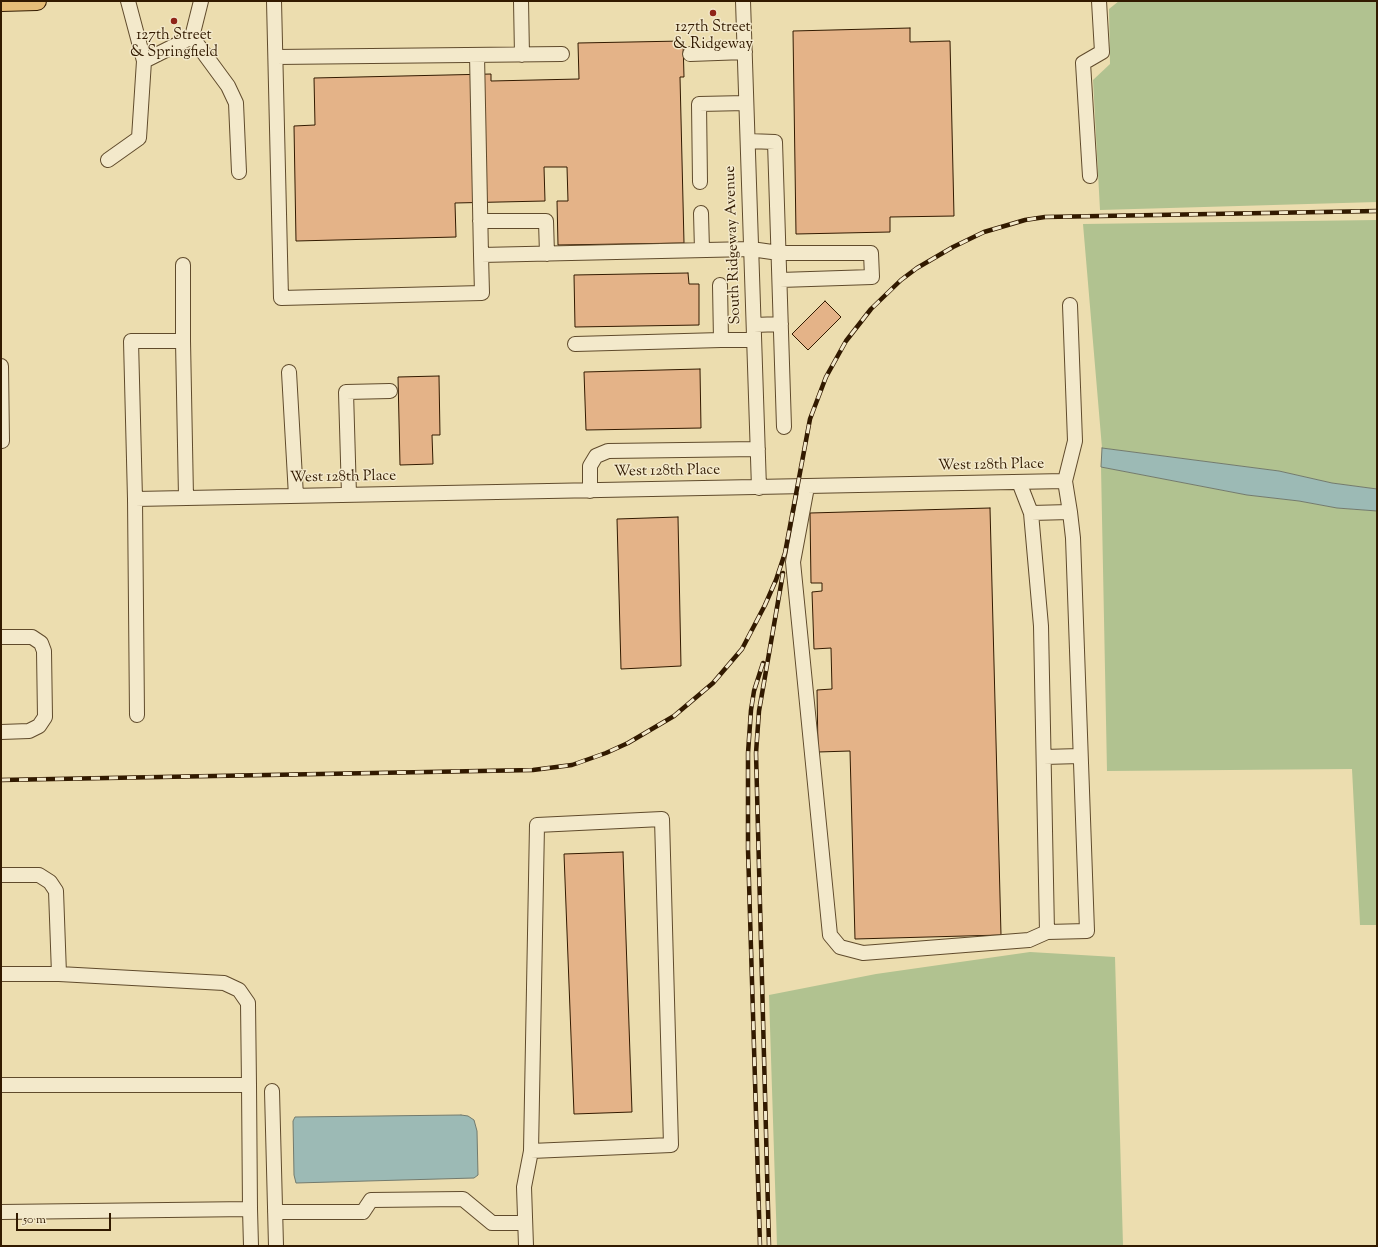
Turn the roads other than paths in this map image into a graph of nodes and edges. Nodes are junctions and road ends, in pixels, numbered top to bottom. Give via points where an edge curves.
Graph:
1 (10, 1) edge
2 (37, 1) edge
3 (128, 1) edge
4 (200, 1) edge
5 (274, 1) edge
6 (521, 1) edge
7 (743, 1) edge
8 (1099, 1) edge
9 (1, 2) edge
10 (192, 37) junction
11 (744, 52) junction
12 (562, 54) dead end
13 (690, 54) dead end
14 (477, 55) junction
15 (522, 55) junction
16 (276, 57) junction
17 (144, 62) junction
18 (746, 103) junction
19 (748, 141) junction
20 (108, 160) dead end
21 (239, 172) dead end
22 (1090, 176) dead end
23 (700, 182) dead end
24 (701, 212) dead end
25 (480, 221) junction
26 (751, 249) junction
27 (702, 250) junction
28 (779, 253) junction
29 (547, 254) junction
30 (481, 255) junction
31 (183, 265) dead end
32 (780, 280) junction
33 (720, 284) dead end
34 (1070, 305) dead end
35 (781, 324) junction
36 (754, 325) junction
37 (721, 340) junction
38 (754, 340) junction
39 (183, 341) junction
40 (575, 344) dead end
41 (1, 366) edge
42 (289, 372) dead end
43 (390, 391) dead end
44 (784, 426) dead end
45 (2, 441) dead end
46 (758, 449) junction
47 (1065, 481) junction
48 (1019, 482) junction
49 (807, 486) junction
50 (759, 488) junction
51 (590, 491) junction
52 (350, 495) junction
53 (296, 496) junction
54 (135, 498) junction
55 (186, 498) junction
56 (1070, 512) junction
57 (1031, 513) junction
58 (1, 637) edge
59 (137, 715) dead end
60 (1, 732) edge
61 (1080, 756) junction
62 (1044, 757) junction
63 (1, 875) edge
64 (1047, 932) junction
65 (1, 974) edge
66 (60, 974) junction
67 (1, 1085) edge
68 (249, 1085) junction
69 (272, 1091) dead end
70 (531, 1151) junction
71 (250, 1209) junction
72 (1, 1212) edge
73 (275, 1212) junction
74 (525, 1223) junction
75 (251, 1246) edge
76 (276, 1246) edge
77 (526, 1246) edge

1 - 2 main road
1 - 9 main road
3 - 17 street
4 - 10 street
5 - 16 street
6 - 15 street
7 - 11 street, South Ridgeway Avenue
8 - 22 street via 1102,52 1084,63
10 - 17 street
10 - 21 street via 228,86 236,103
11 - 13 street
11 - 18 street, South Ridgeway Avenue
12 - 15 street
14 - 15 street
14 - 16 street
14 - 25 street
16 - 30 street via 281,298 482,293
17 - 20 street via 139,138
18 - 19 street, South Ridgeway Avenue
18 - 23 street via 699,104
19 - 26 street, South Ridgeway Avenue
19 - 28 street via 775,142
24 - 27 street
25 - 29 street via 546,220
25 - 30 street
26 - 27 street
26 - 28 street
26 - 36 street, South Ridgeway Avenue
27 - 29 street
28 - 32 street
28 - 32 street via 871,253 872,277
29 - 30 street
31 - 39 street
32 - 35 street
33 - 37 street
34 - 47 street via 1075,441
35 - 36 street
35 - 44 street
36 - 38 street, South Ridgeway Avenue
37 - 38 street
37 - 40 street
38 - 46 street, South Ridgeway Avenue
39 - 54 street via 131,341
39 - 55 street
41 - 45 street
42 - 53 street
43 - 52 street via 346,392
46 - 50 street, South Ridgeway Avenue
46 - 51 street via 608,451 596,456 590,466
47 - 48 street, West 128th Place
47 - 56 street
48 - 49 street, West 128th Place
48 - 57 street
49 - 50 street, West 128th Place
49 - 64 street via 793,562 830,935 840,946 863,953 1029,940
50 - 51 street, West 128th Place
51 - 52 street, West 128th Place
52 - 53 street, West 128th Place
53 - 55 street, West 128th Place
54 - 55 street, West 128th Place
54 - 59 street
56 - 57 street
56 - 61 street
57 - 62 street via 1041,626
58 - 60 street via 32,636 41,644 44,651 45,717 39,726 29,732
61 - 62 street
61 - 64 street via 1087,931
62 - 64 street
63 - 66 street via 39,875 50,882 56,891
65 - 66 street
66 - 68 street via 224,983 239,990 248,1003
67 - 68 street
68 - 71 street
69 - 73 street
70 - 70 street via 671,1145 662,819 537,825
70 - 74 street via 524,1187
71 - 72 street
71 - 75 street
73 - 74 street via 363,1212 371,1200 463,1199 492,1223
73 - 76 street
74 - 77 street

